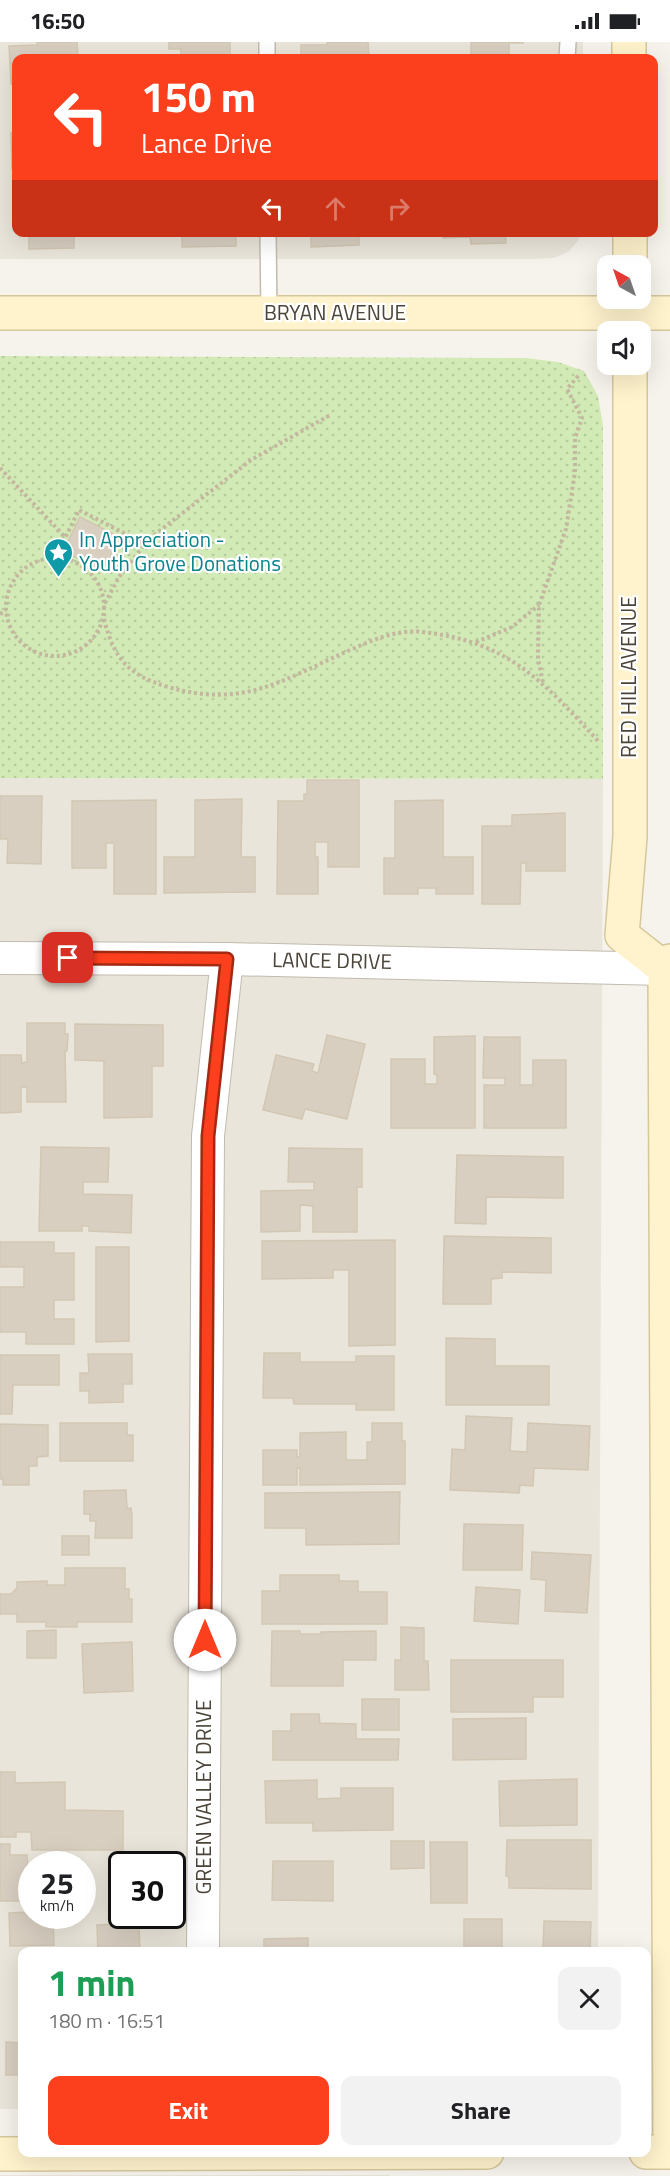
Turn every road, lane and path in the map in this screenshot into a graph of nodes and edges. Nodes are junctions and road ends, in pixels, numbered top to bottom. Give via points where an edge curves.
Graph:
1 (268, 237) edge
2 (630, 237) edge
3 (630, 255) edge
4 (0, 313) edge
5 (269, 313) junction
6 (630, 314) edge
7 (670, 314) edge
8 (579, 375) dead end
9 (630, 375) edge
10 (330, 415) dead end
11 (0, 468) edge
12 (65, 537) junction
13 (145, 544) junction
14 (55, 558) junction
15 (105, 603) junction
16 (539, 604) junction
17 (6, 612) junction
18 (0, 614) edge
19 (104, 619) junction
20 (476, 642) junction
21 (544, 683) junction
22 (629, 776) junction
23 (0, 958) edge
24 (227, 959) junction
25 (668, 965) edge
26 (668, 1023) edge
27 (668, 1250) edge
28 (669, 1710) edge
29 (669, 1776) edge
30 (203, 1947) edge
31 (670, 2132) edge
32 (651, 2152) edge
33 (670, 2152) edge
34 (0, 2154) edge
35 (18, 2154) edge

1 - 5 lane
2 - 3 main road
4 - 5 main road, BRYAN AVENUE
5 - 6 main road, BRYAN AVENUE
6 - 7 main road, BRYAN AVENUE
8 - 16 path via 567,389 582,418 575,438 572,501
9 - 22 main road, RED HILL AVENUE
10 - 13 path via 251,460
11 - 12 path
12 - 13 path via 79,510
12 - 14 path
13 - 15 path via 111,588
14 - 15 path via 77,562 91,572 101,586
14 - 17 path via 27,566 15,579 7,594
15 - 19 path
16 - 20 path via 512,627
16 - 21 path via 538,659
17 - 18 path
17 - 19 path via 19,641 45,656 60,657 88,645
19 - 20 path via 117,656 132,672 161,685 213,696 257,690 285,681 363,644 402,633 421,631
20 - 21 path via 516,662
21 - 22 path
22 - 25 main road, RED HILL AVENUE via 630,837 622,935
23 - 24 street, LANCE DRIVE
24 - 25 street, LANCE DRIVE
24 - 30 street, GREEN VALLEY DRIVE via 208,1136
25 - 26 main road
26 - 27 main road
27 - 28 main road
28 - 29 main road
29 - 31 main road
32 - 33 main road
34 - 35 main road

